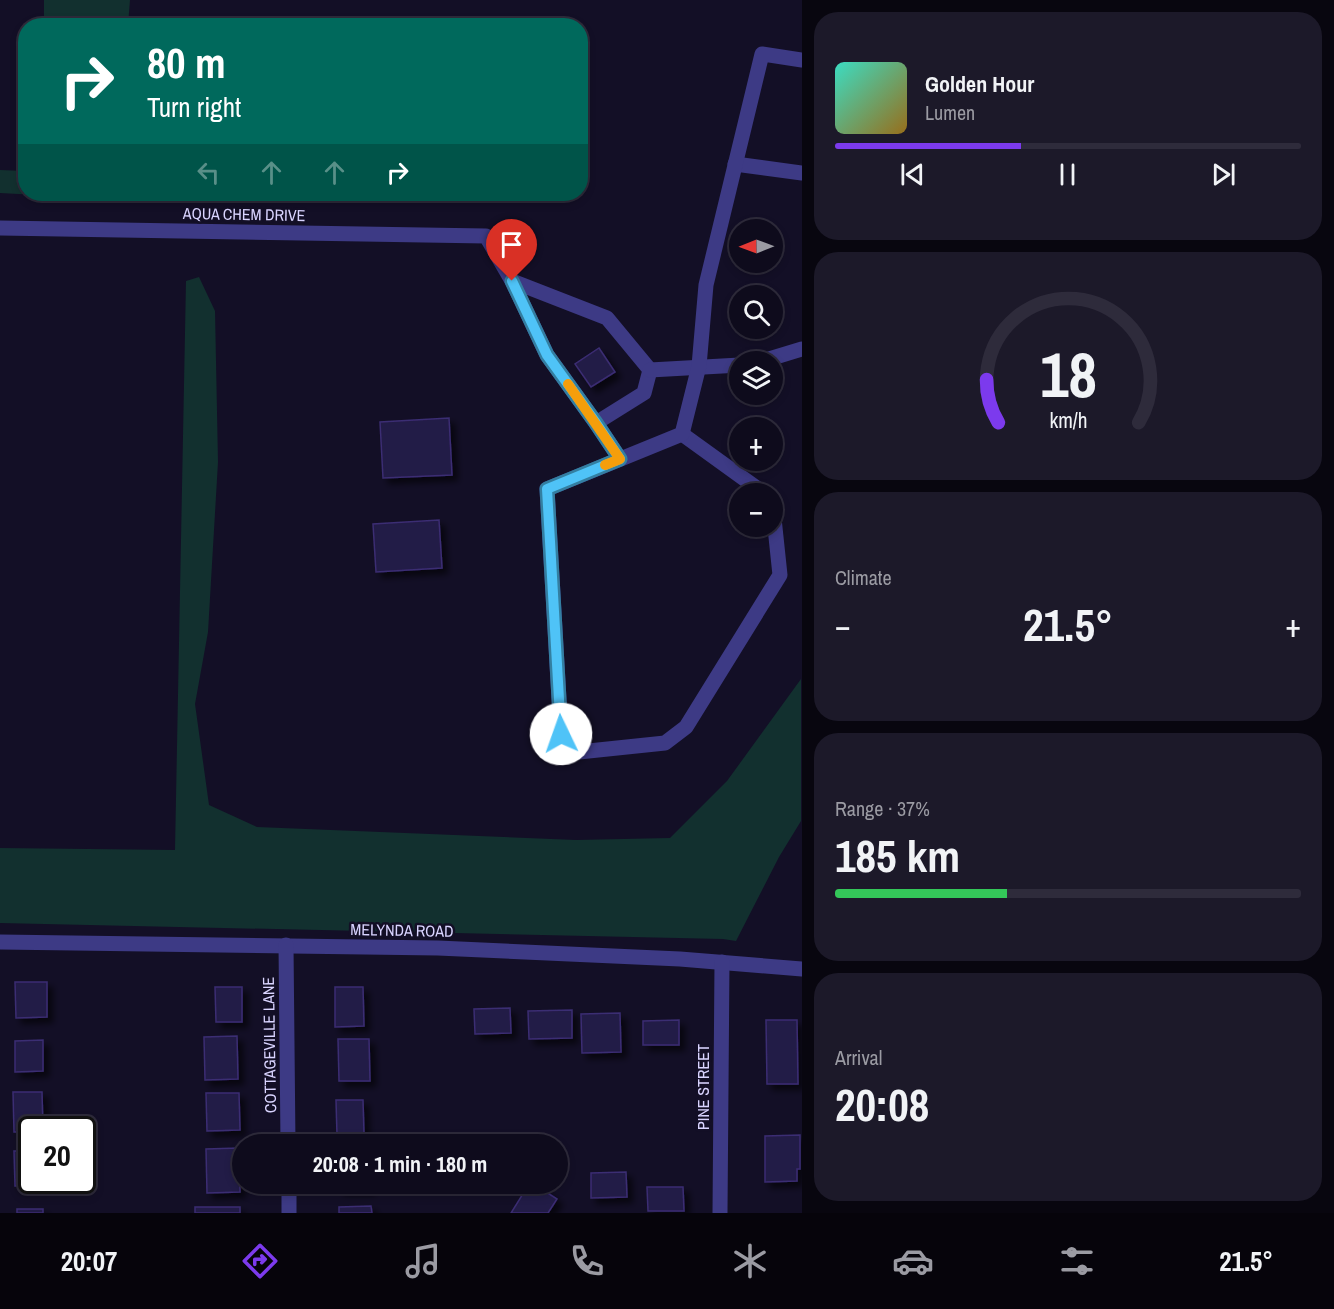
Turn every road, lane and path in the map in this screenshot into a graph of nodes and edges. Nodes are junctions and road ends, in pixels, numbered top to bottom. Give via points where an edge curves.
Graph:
1 (801, 60) edge
2 (735, 164) junction
3 (801, 173) edge
4 (0, 228) edge
5 (512, 281) junction
6 (801, 349) edge
7 (783, 355) edge
8 (729, 365) edge
9 (699, 366) junction
10 (650, 370) junction
11 (596, 423) junction
12 (682, 434) junction
13 (620, 459) junction
14 (750, 483) edge
15 (776, 537) edge
16 (0, 942) edge
17 (286, 945) junction
18 (722, 962) junction
19 (801, 969) edge
20 (288, 1134) edge
21 (289, 1194) edge
22 (289, 1213) edge
23 (720, 1213) edge

1 - 2 street via 762,54
2 - 3 street
2 - 9 street via 706,285
4 - 5 street, AQUA CHEM DRIVE via 486,236
5 - 10 street via 607,318
5 - 11 street via 547,355
6 - 7 street
8 - 9 street
9 - 10 street
9 - 12 street
10 - 11 street via 644,393
11 - 13 street
12 - 13 street
12 - 14 street
13 - 15 street via 547,489 561,734 579,752 665,743 686,727 780,575
16 - 17 street, MELYNDA ROAD
17 - 18 street, MELYNDA ROAD
17 - 20 street, COTTAGEVILLE LANE
18 - 19 street, MELYNDA ROAD
18 - 23 street, PINE STREET
21 - 22 street

